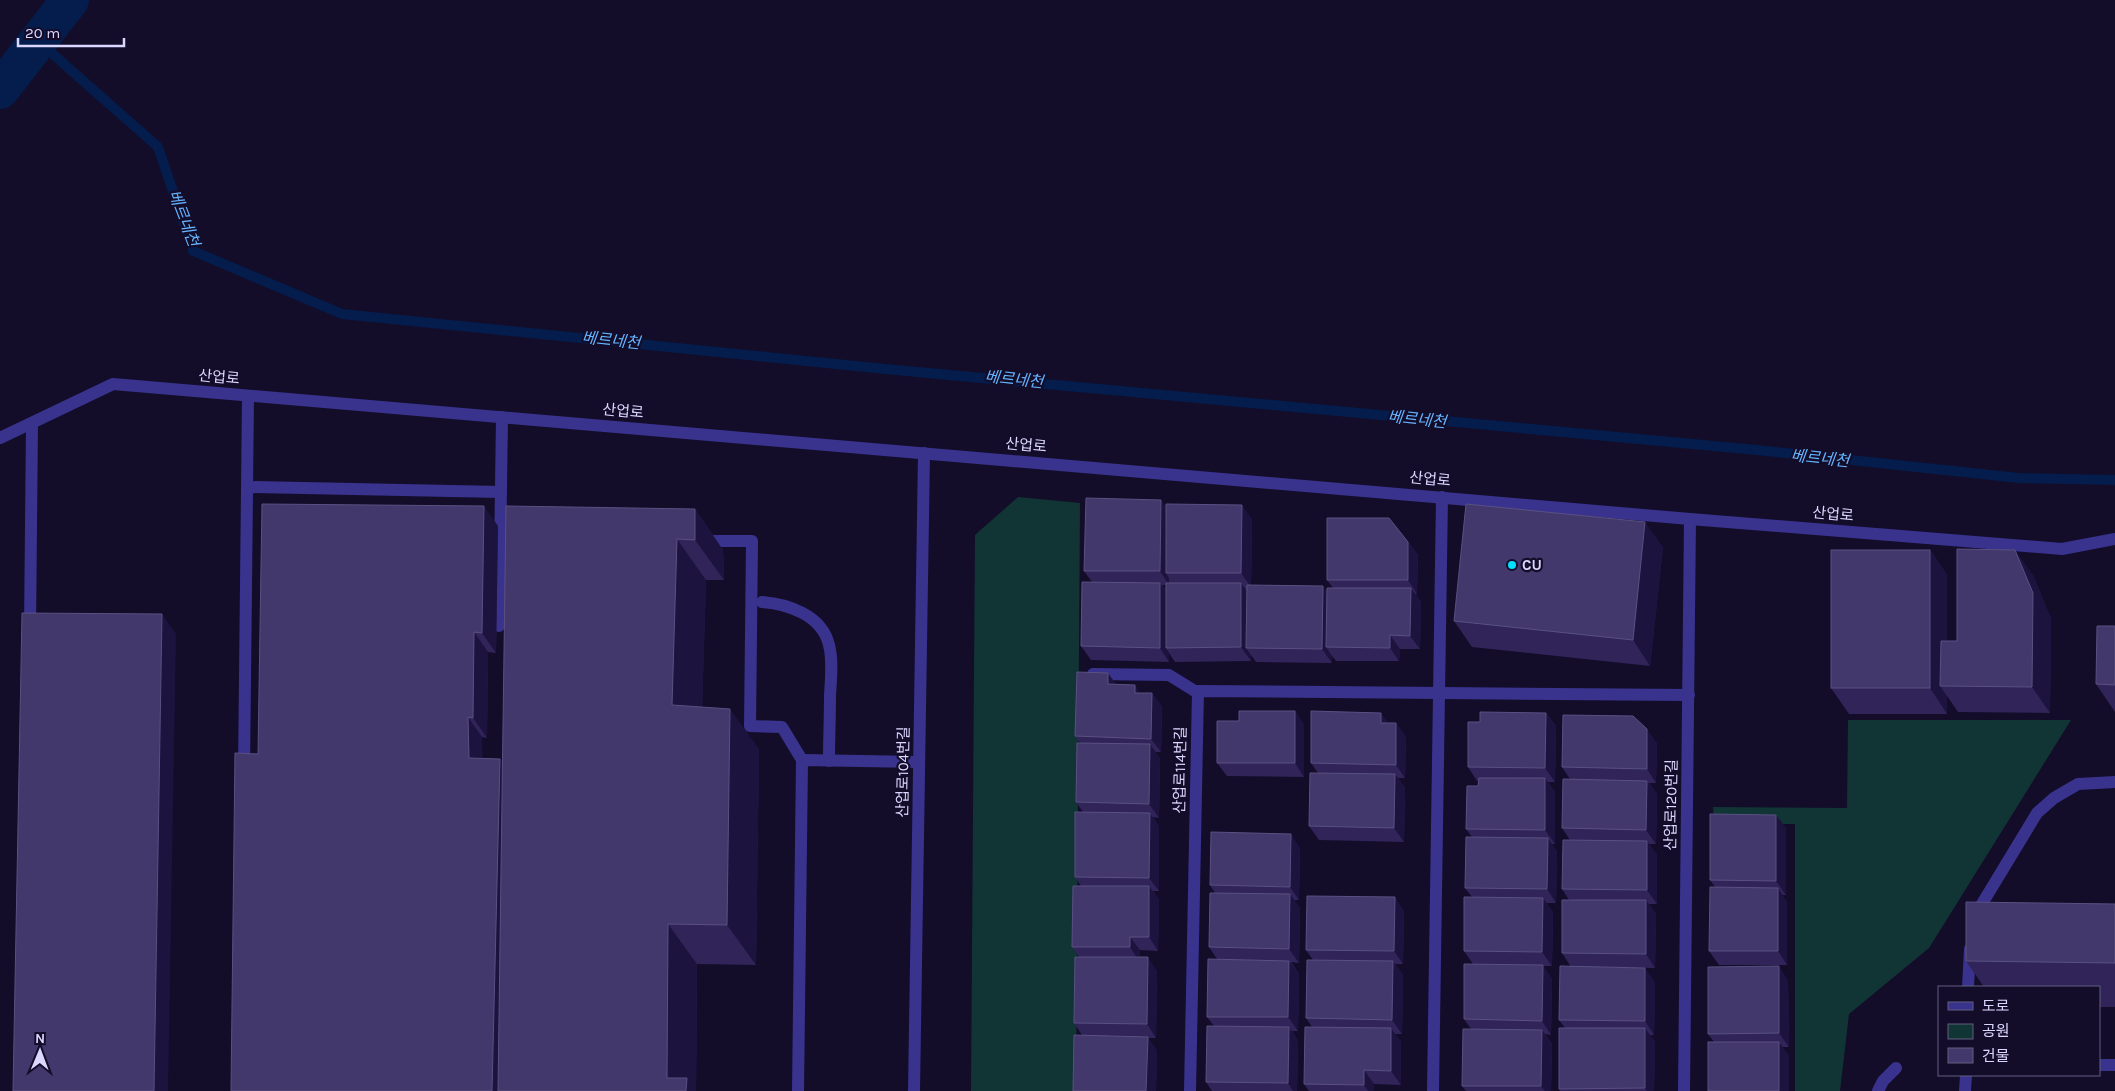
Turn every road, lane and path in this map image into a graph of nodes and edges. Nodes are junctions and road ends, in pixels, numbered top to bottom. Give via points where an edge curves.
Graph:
1 (248, 396) junction
2 (502, 417) junction
3 (32, 423) junction
4 (0, 438) edge
5 (924, 453) junction
6 (248, 487) junction
7 (501, 492) junction
8 (1442, 497) junction
9 (1690, 519) junction
10 (2115, 539) edge
11 (682, 540) edge
12 (762, 602) dead end
13 (499, 626) dead end
14 (30, 642) edge
15 (1090, 674) edge
16 (1198, 692) junction
17 (1440, 694) junction
18 (1689, 695) junction
19 (802, 760) junction
20 (829, 761) junction
21 (919, 762) junction
22 (2115, 782) edge
23 (244, 784) edge
24 (1968, 986) edge
25 (2100, 1065) edge
26 (2115, 1065) edge
27 (1896, 1068) dead end
28 (1966, 1076) edge
29 (798, 1091) edge
30 (914, 1091) edge
31 (1190, 1091) edge
32 (1433, 1091) edge
33 (1684, 1091) edge
34 (1878, 1091) edge
35 (1965, 1091) edge

1 - 2 street, 산업로
1 - 3 street, 산업로 via 113,384
1 - 6 street
2 - 5 street, 산업로
2 - 7 street
3 - 4 street, 산업로
3 - 14 street
5 - 8 street, 산업로
5 - 21 street, 산업로104번길
6 - 7 street
6 - 23 street
7 - 13 street
8 - 9 street, 산업로
8 - 17 street
9 - 10 street, 산업로 via 2062,548
9 - 18 street, 산업로120번길
11 - 19 street via 752,542 750,726 782,727
12 - 20 street via 796,609 810,617 829,643
15 - 16 street via 1169,675
16 - 17 street
16 - 31 street, 산업로114번길
17 - 18 street
17 - 32 street
18 - 33 street, 산업로120번길
19 - 20 street
19 - 29 street
20 - 21 street
21 - 30 street, 산업로104번길
22 - 24 street via 2078,784 2054,798 2037,814 1975,913 1970,934
25 - 26 street
27 - 34 street
28 - 35 street

